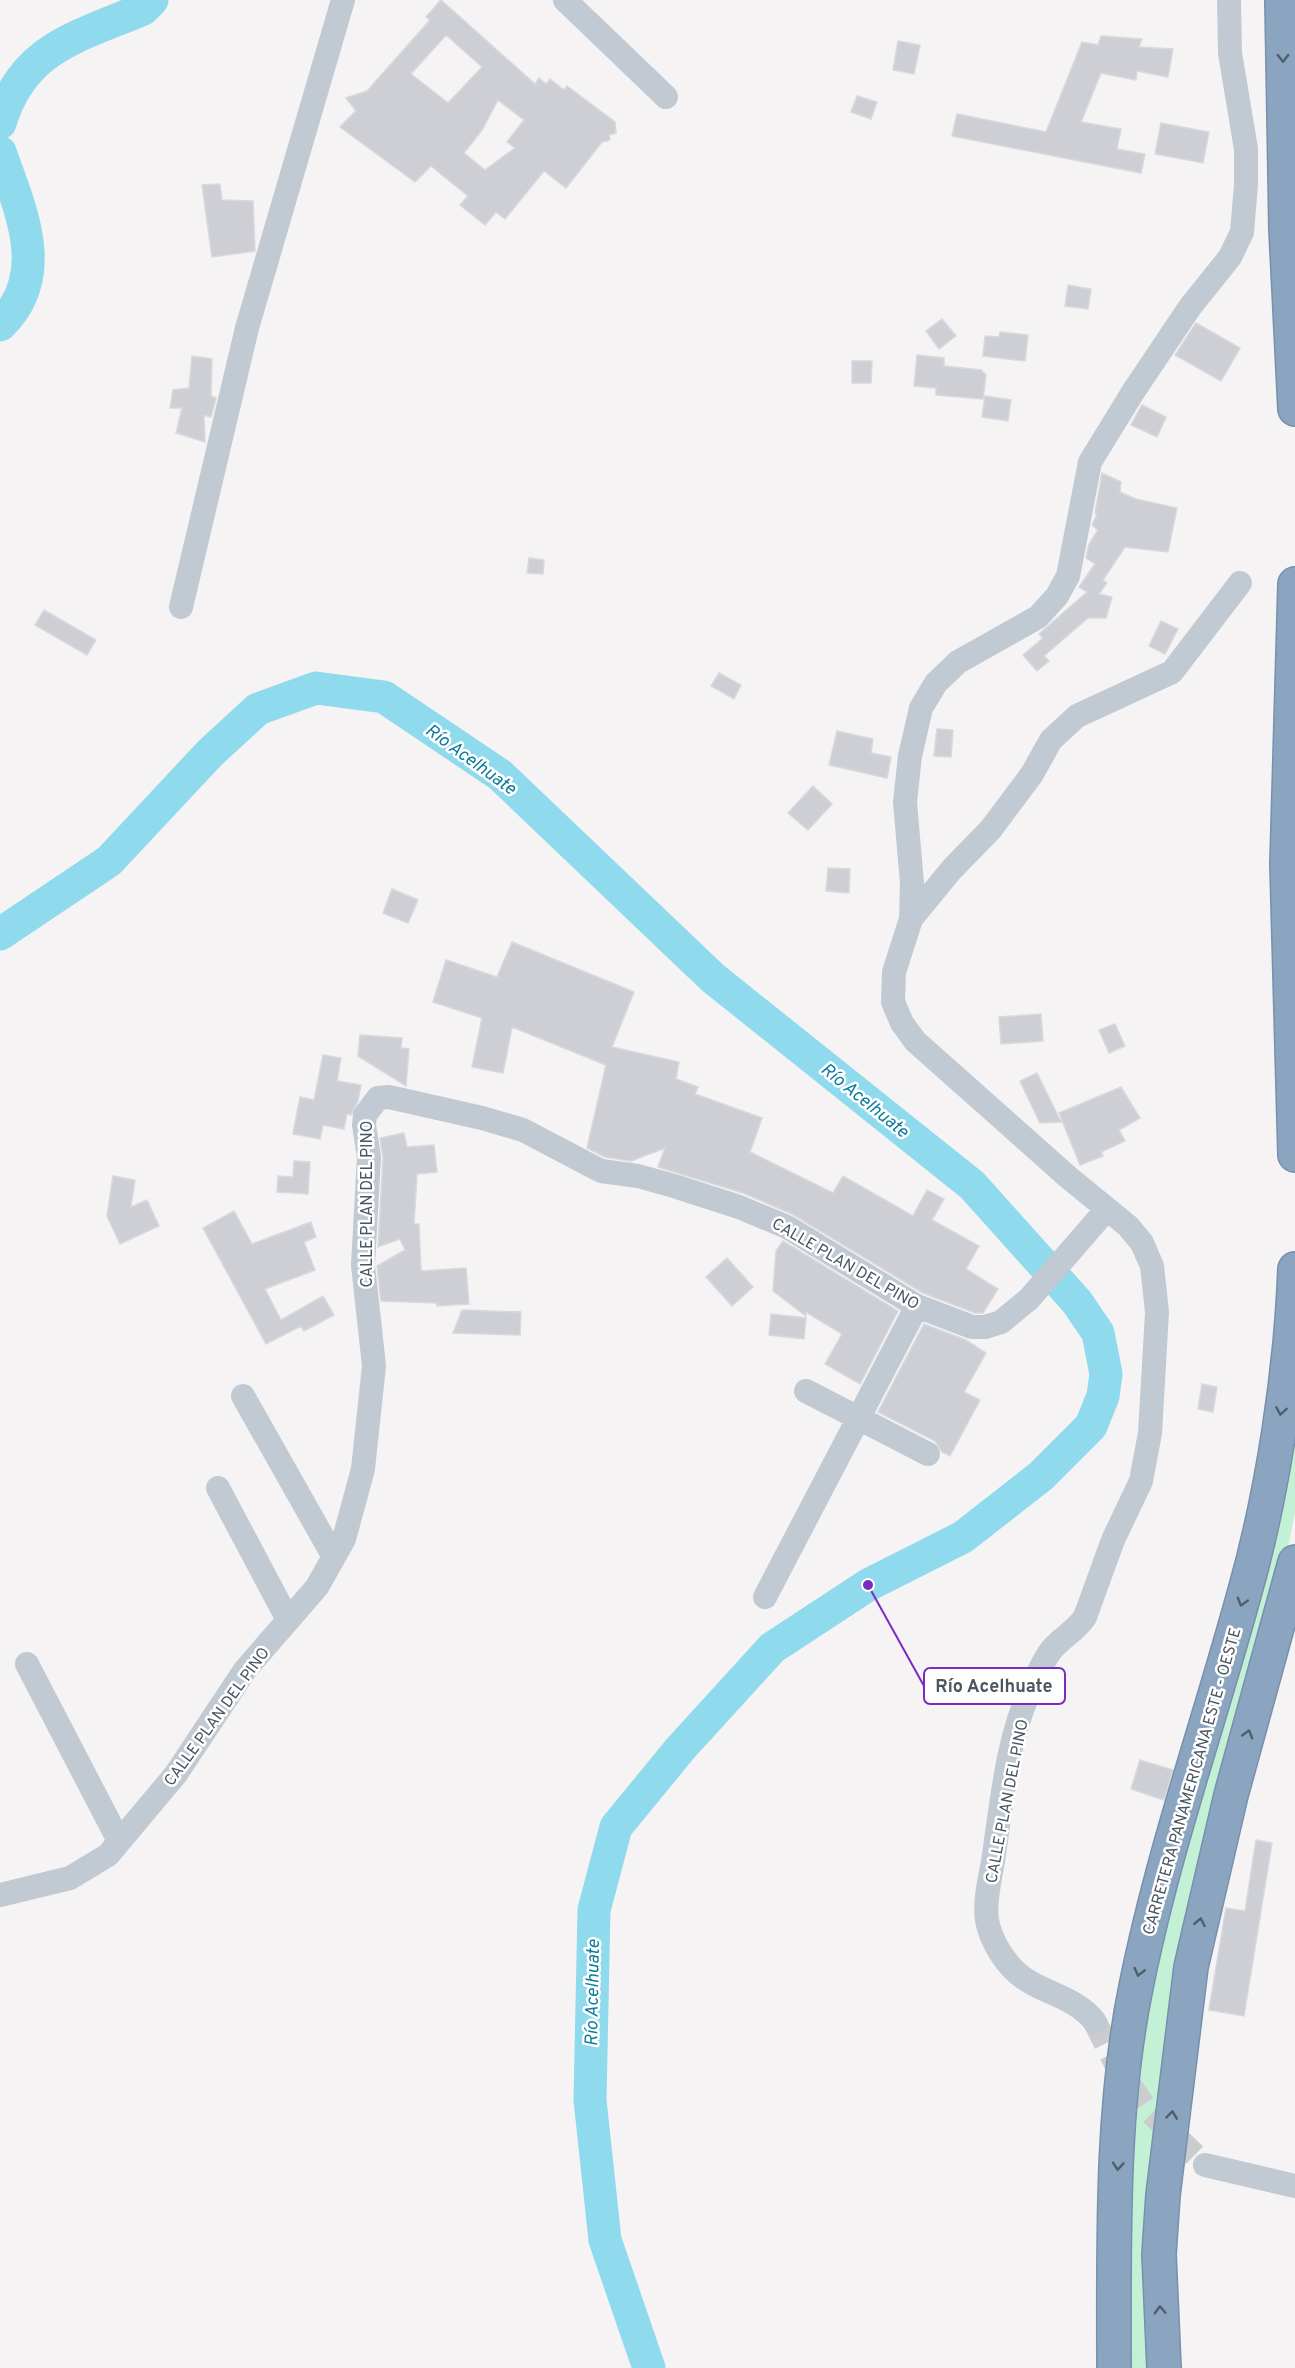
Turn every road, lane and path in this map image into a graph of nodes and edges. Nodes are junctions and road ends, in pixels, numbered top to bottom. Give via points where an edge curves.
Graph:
1 (343, 0) edge
2 (565, 0) edge
3 (1229, 0) edge
4 (1282, 0) edge
5 (666, 97) dead end
6 (1295, 409) edge
7 (1240, 583) dead end
8 (1295, 584) edge
9 (181, 607) dead end
10 (911, 918) junction
11 (1292, 959) edge
12 (1293, 1022) edge
13 (1295, 1155) edge
14 (1107, 1209) junction
15 (1295, 1269) edge
16 (917, 1306) junction
17 (806, 1391) dead end
18 (243, 1396) dead end
19 (858, 1417) junction
20 (928, 1454) dead end
21 (218, 1488) dead end
22 (334, 1557) junction
23 (1295, 1562) edge
24 (765, 1597) dead end
25 (288, 1620) junction
26 (27, 1664) dead end
27 (119, 1841) junction
28 (0, 1895) edge
29 (1095, 2022) tunnel mouth
30 (1205, 2165) tunnel mouth
31 (1295, 2186) edge
32 (1114, 2368) edge
33 (1164, 2368) edge

1 - 9 street via 247,328
2 - 5 street
3 - 10 street via 1230,53 1246,149 1242,232 1230,257 1190,307 1090,462 1068,576 1057,596 1038,617 958,662 936,683 921,708 905,802
4 -> 6 highway via 1286,229
7 - 10 street via 1172,672 1077,716 1051,740 1032,774 991,830 952,868
8 - 11 highway via 1287,864
10 - 14 street via 894,972 893,1002 902,1023 915,1041
11 - 12 highway
12 - 13 highway
14 - 16 street, CALLE PLAN DEL PINO via 1029,1299 1000,1322 972,1327
14 - 29 street, CALLE PLAN DEL PINO via 1143,1243 1152,1266 1157,1312 1150,1433 1142,1481 1113,1540 1085,1617 1054,1646 1034,1681 1021,1716 1000,1814 987,1918 993,1940 1012,1969 1075,2002
15 -> 32 highway, CARRETERA PANAMERICANA ESTE - OESTE via 1280,1416 1246,1588 1169,1848 1135,1989 1116,2190
16 - 19 street
16 - 22 street, CALLE PLAN DEL PINO via 766,1217 639,1176 601,1171 523,1130 388,1097 378,1098 365,1115 364,1125 369,1157 363,1265 374,1366 363,1469 344,1539
17 - 19 street
18 - 22 street
19 - 20 street
19 - 24 street
21 - 25 street
22 - 25 street, CALLE PLAN DEL PINO via 317,1587
33 -> 23 highway via 1159,2254 1162,2207 1191,1967 1226,1816
25 - 27 street, CALLE PLAN DEL PINO via 245,1670 176,1774
26 - 27 street
27 - 28 street, CALLE PLAN DEL PINO via 95,1864 70,1878
30 - 31 street

